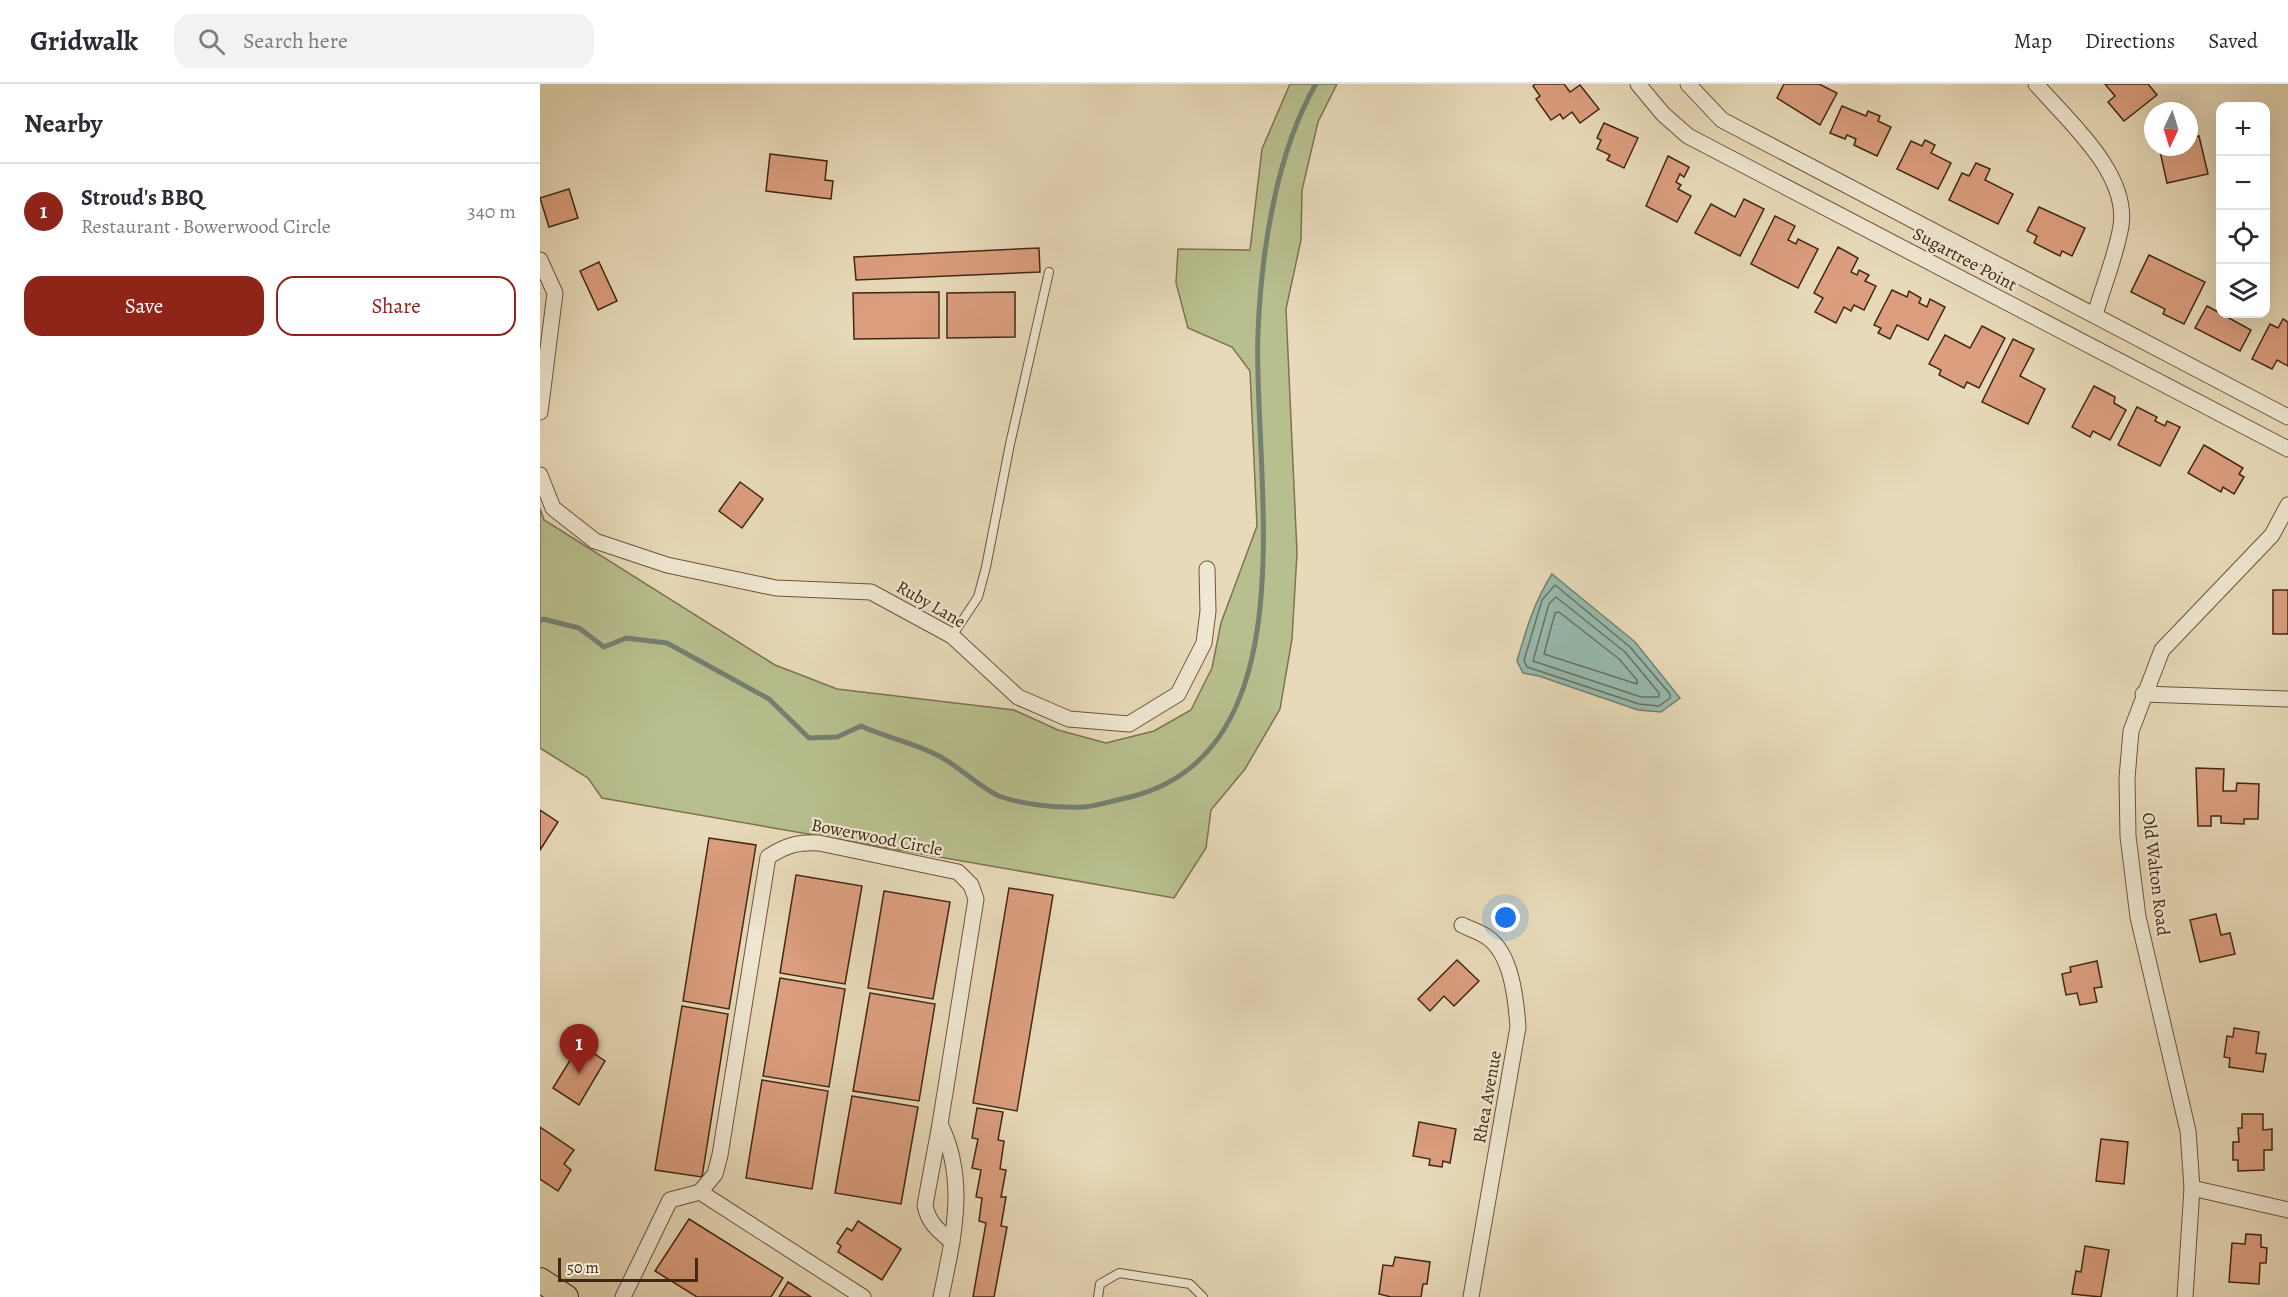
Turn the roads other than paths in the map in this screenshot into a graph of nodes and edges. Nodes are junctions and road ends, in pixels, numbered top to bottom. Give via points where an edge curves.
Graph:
1 (1638, 84) edge
2 (1688, 84) edge
3 (2036, 84) edge
4 (540, 260) edge
5 (1049, 272) dead end
6 (2095, 315) junction
7 (540, 412) edge
8 (2288, 417) edge
9 (2288, 449) edge
10 (540, 475) edge
11 (2288, 505) edge
12 (1208, 569) dead end
13 (952, 636) junction
14 (2143, 694) junction
15 (2288, 699) edge
16 (1462, 925) dead end
17 (940, 1124) junction
18 (2192, 1188) junction
19 (700, 1192) junction
20 (2288, 1209) edge
21 (952, 1242) junction
22 (540, 1280) edge
23 (566, 1297) edge
24 (623, 1297) edge
25 (863, 1297) edge
26 (941, 1297) edge
27 (1098, 1297) edge
28 (1203, 1297) edge
29 (1471, 1297) edge
30 (2184, 1297) edge

1 - 9 street, Sugartree Point via 1688,136
2 - 6 street, Sugartree Point via 1722,120
3 - 6 street via 2112,175 2121,200 2121,226
4 - 7 street via 555,293
5 - 13 lane via 986,567 978,597
6 - 8 street, Sugartree Point
10 - 13 street, Ruby Lane via 553,508 595,541 667,565 776,588 871,592
11 - 14 street, Old Walton Road via 2272,535 2162,650
12 - 13 street, Ruby Lane via 1204,643 1178,694 1129,724 1069,719 1018,697
14 - 15 street
14 - 18 street, Old Walton Road via 2131,731 2128,836 2138,917 2188,1131
16 - 29 street, Rhea Avenue via 1489,938 1506,963 1516,995 1518,1027
17 - 19 street, Bowerwood Circle via 974,916 972,885 958,872 819,843 783,846 768,857 720,1155 715,1174
17 - 21 street via 954,1164 956,1231
17 - 21 street, Bowerwood Circle via 925,1205 934,1227
18 - 20 street
18 - 30 street, Old Walton Road
19 - 24 street via 670,1200
19 - 25 street
21 - 26 street
22 - 23 main road
27 - 28 lane via 1100,1284 1119,1273 1190,1284

